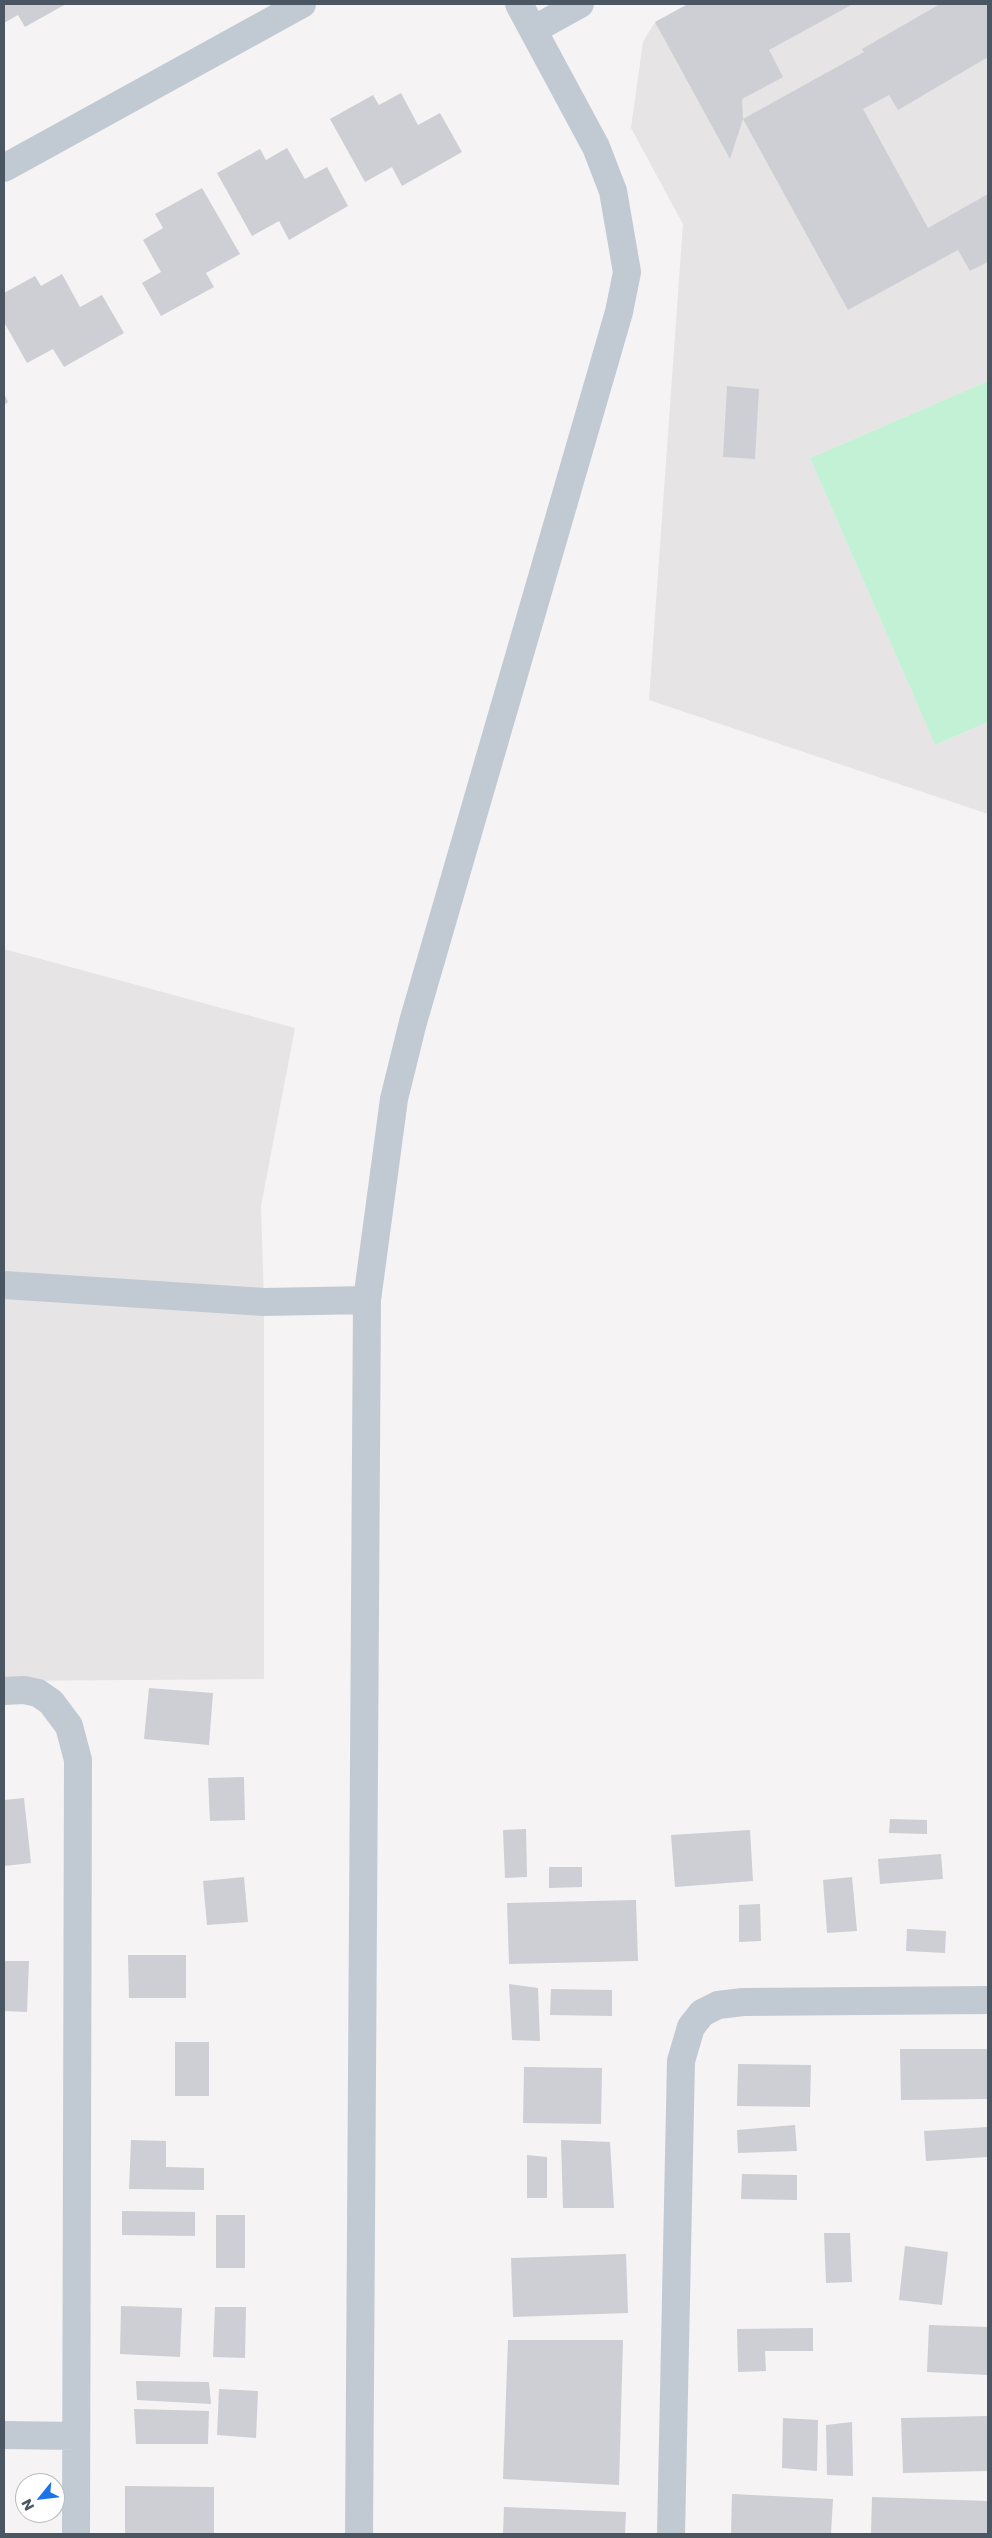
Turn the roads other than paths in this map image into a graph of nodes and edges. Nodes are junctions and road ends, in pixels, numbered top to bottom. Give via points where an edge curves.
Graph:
1 (302, 4) edge
2 (519, 4) edge
3 (580, 4) edge
4 (533, 30) junction
5 (4, 168) edge
6 (4, 1285) edge
7 (367, 1300) junction
8 (4, 1691) edge
9 (988, 2000) edge
10 (4, 2435) edge
11 (75, 2436) junction
12 (76, 2534) edge
13 (359, 2534) edge
14 (671, 2534) edge

1 - 5 street
2 - 4 street
3 - 4 street
4 - 7 street via 596,148 613,191 627,272 619,312 412,1022 394,1100
6 - 7 street via 264,1302
7 - 13 street
8 - 11 street via 38,1693 51,1702 69,1726 78,1760
9 - 14 street via 718,2004 702,2014 691,2027 681,2061
10 - 11 street
11 - 12 street

